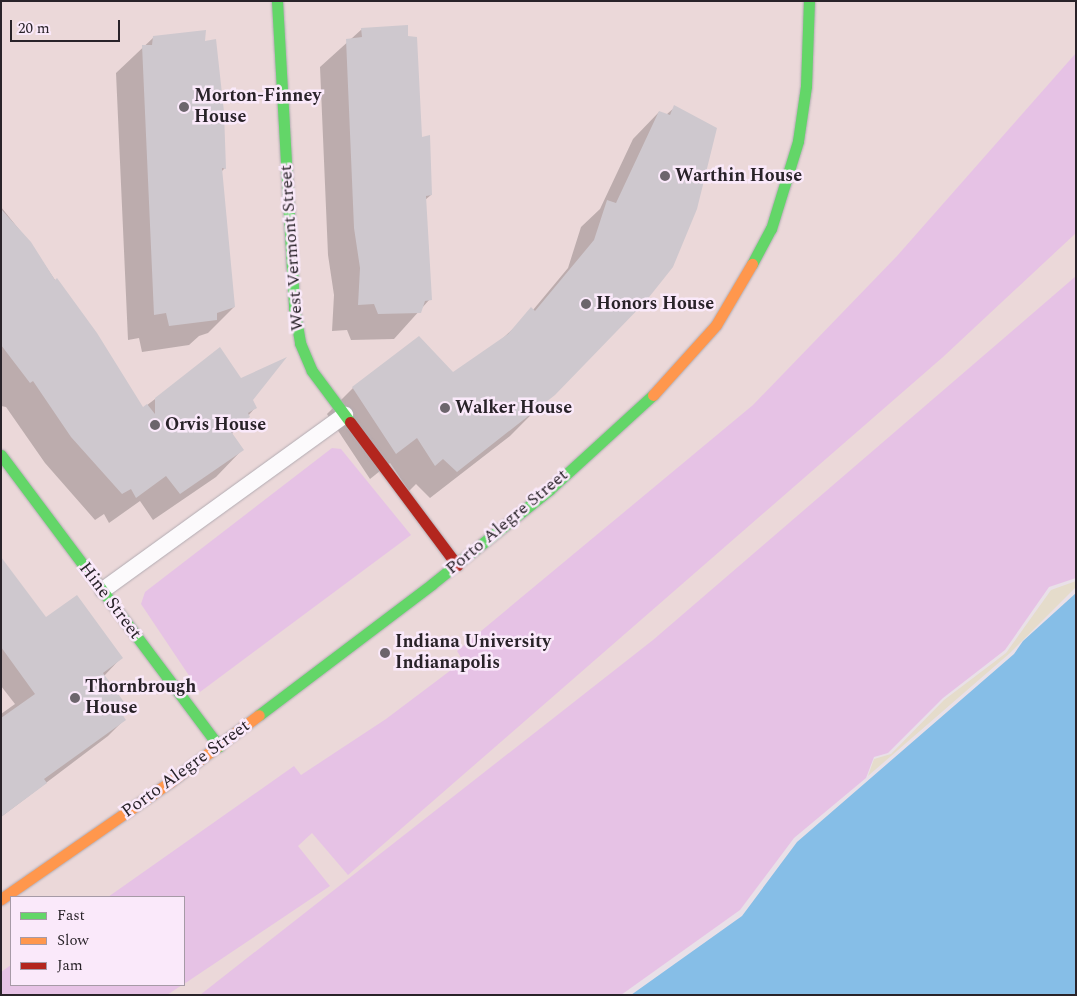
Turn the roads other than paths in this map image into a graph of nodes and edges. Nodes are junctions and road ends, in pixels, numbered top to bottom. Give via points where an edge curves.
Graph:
1 (277, 1) edge
2 (809, 1) edge
3 (346, 415) junction
4 (1, 455) edge
5 (457, 565) junction
6 (102, 590) junction
7 (219, 746) junction
8 (1, 900) edge

1 - 3 street, West Vermont Street via 296,329 312,371
2 - 5 street, Porto Alegre Street via 806,86 792,166 771,229 736,294 716,325 671,378 550,489
3 - 5 street, West Vermont Street
3 - 6 lane
4 - 6 street, Hine Street
5 - 7 street, Porto Alegre Street
6 - 7 street, Hine Street
7 - 8 street, Porto Alegre Street

